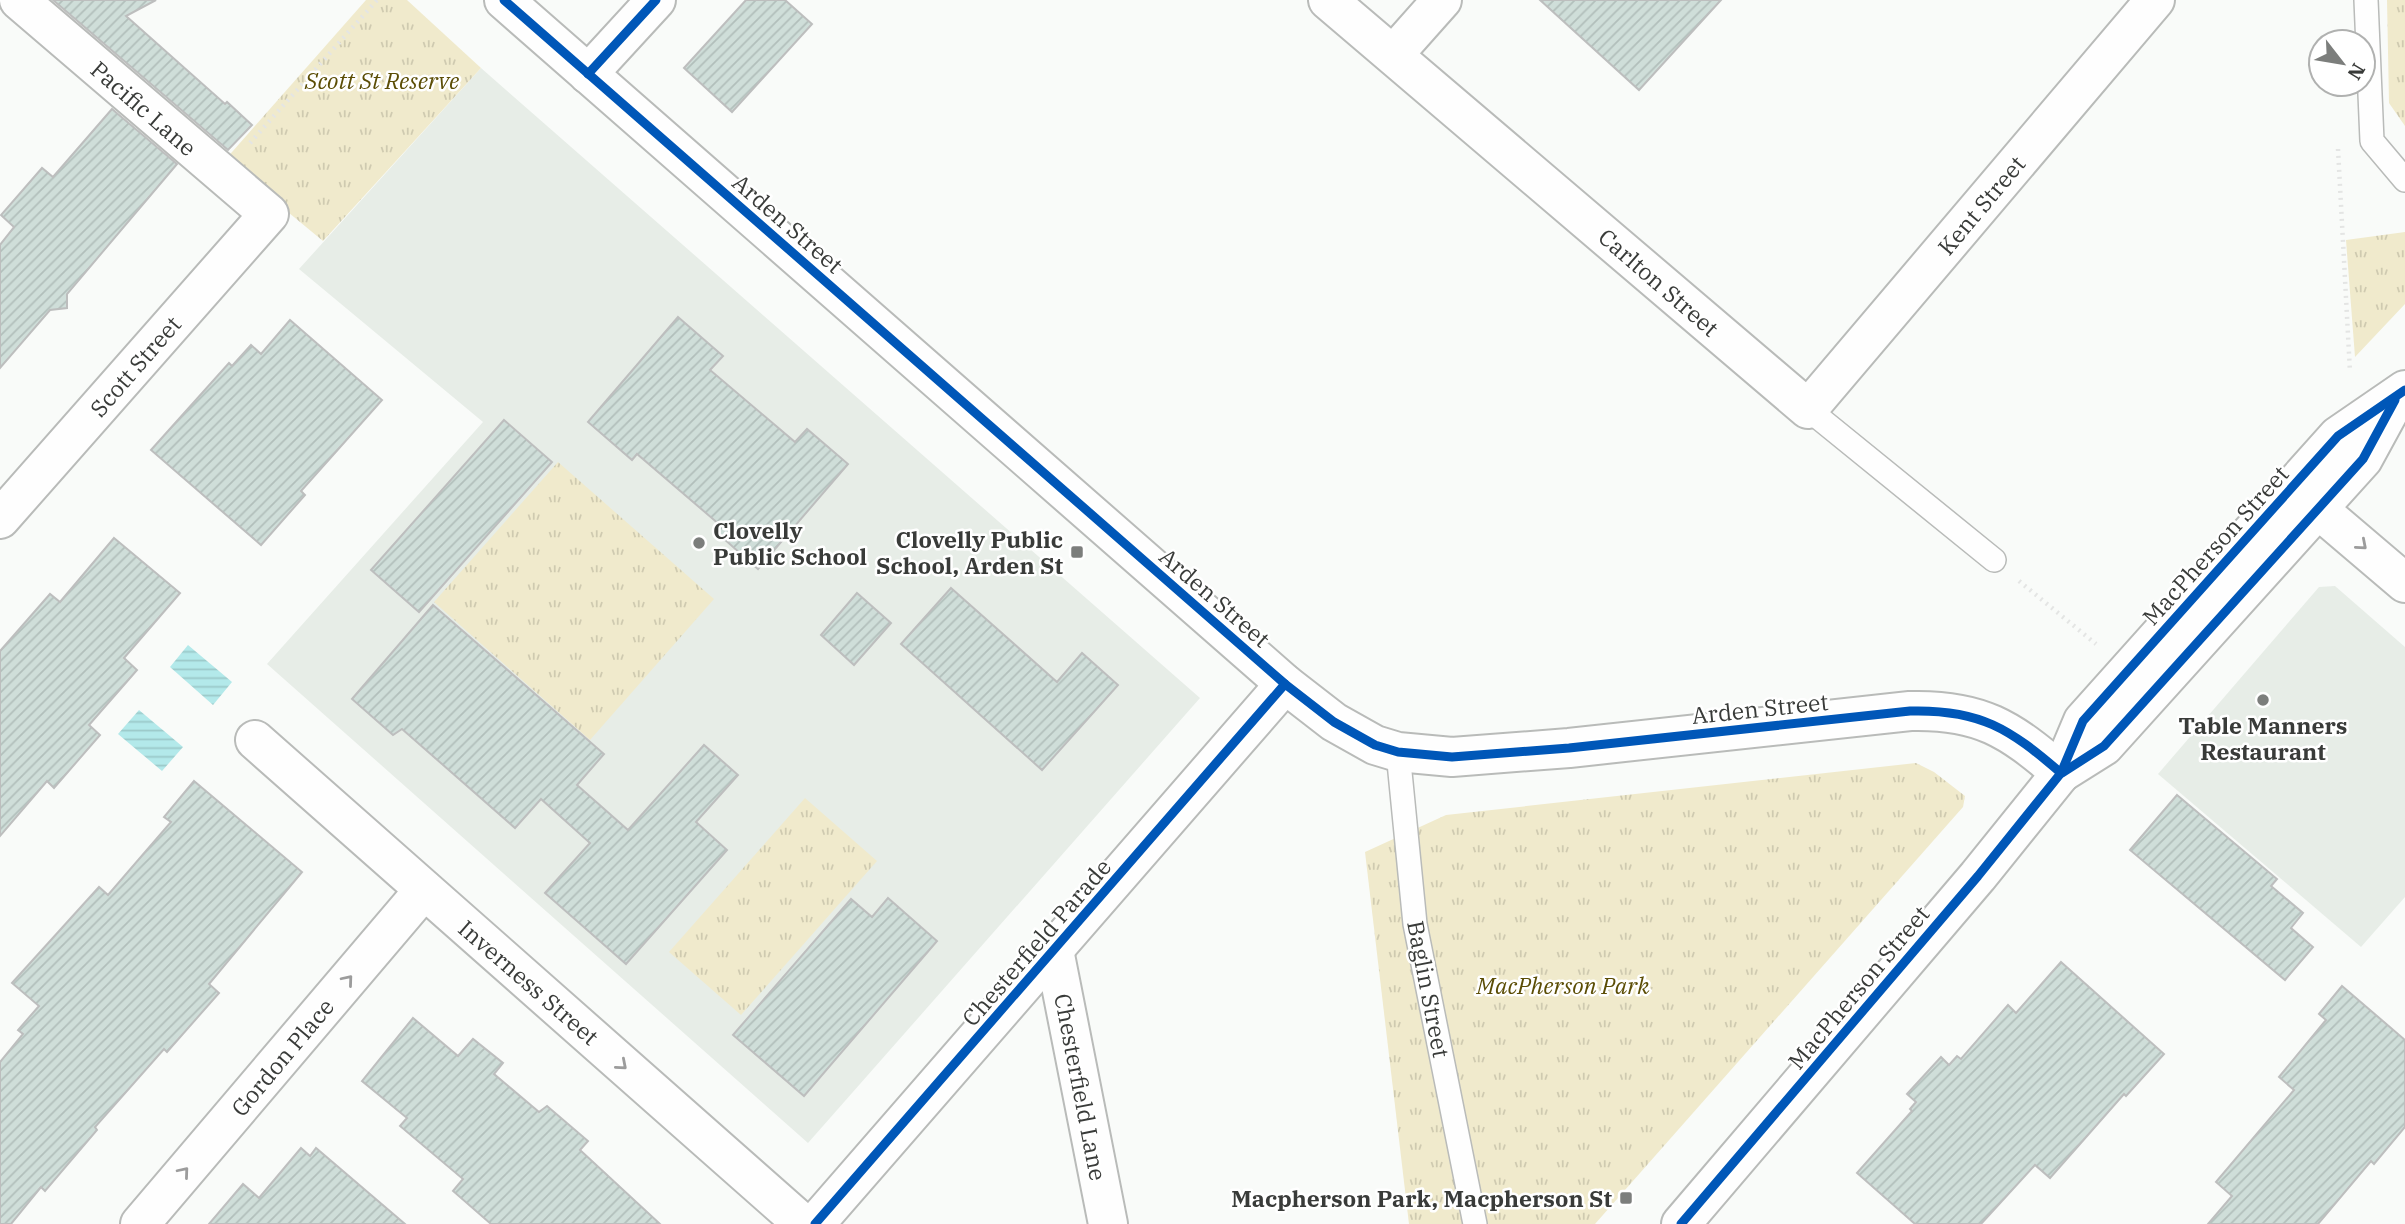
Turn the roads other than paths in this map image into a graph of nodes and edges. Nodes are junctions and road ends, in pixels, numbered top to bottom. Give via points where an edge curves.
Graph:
1 (19, 0) edge
2 (504, 0) edge
3 (656, 0) edge
4 (1328, 0) edge
5 (1442, 0) edge
6 (2155, 0) edge
7 (2366, 0) edge
8 (1394, 54) junction
9 (587, 74) junction
10 (2405, 180) edge
11 (269, 214) joint
12 (2401, 393) edge
13 (1808, 410) junction
14 (2318, 509) junction
15 (0, 519) edge
16 (1994, 560) road end
17 (2405, 583) edge
18 (1285, 684) junction
19 (255, 740) dead end
20 (1398, 752) junction
21 (2061, 773) junction
22 (424, 890) junction
23 (1054, 950) junction
24 (140, 1224) edge
25 (803, 1224) edge
26 (815, 1224) edge
27 (1108, 1224) edge
28 (1475, 1224) edge
29 (1681, 1224) edge

1 - 11 street, Pacific Lane
2 - 9 street, Arden Street
3 - 9 street
4 - 8 street, Carlton Street
5 - 8 street
6 - 13 street, Kent Street
7 - 10 lane via 2372,141
8 - 13 street, Carlton Street
9 - 18 street, Arden Street
11 - 15 street, Scott Street
12 - 14 street, MacPherson Street via 2363,459
12 - 21 street, MacPherson Street via 2338,436 2083,721
13 - 16 lane, Carlton Street
14 -> 17 street
14 - 21 street, MacPherson Street via 2104,746
18 - 20 street, Arden Street via 1334,722
18 - 23 street, Chesterfield Parade
19 - 22 street, Inverness Street
20 - 21 street, Arden Street via 1452,757 1569,748 1939,710 1989,721 2025,742
20 - 28 lane, Baglin Street via 1415,924
21 - 29 street, MacPherson Street
24 -> 22 street, Gordon Place
22 -> 25 street, Inverness Street
23 - 26 street, Chesterfield Parade
23 - 27 street, Chesterfield Lane

